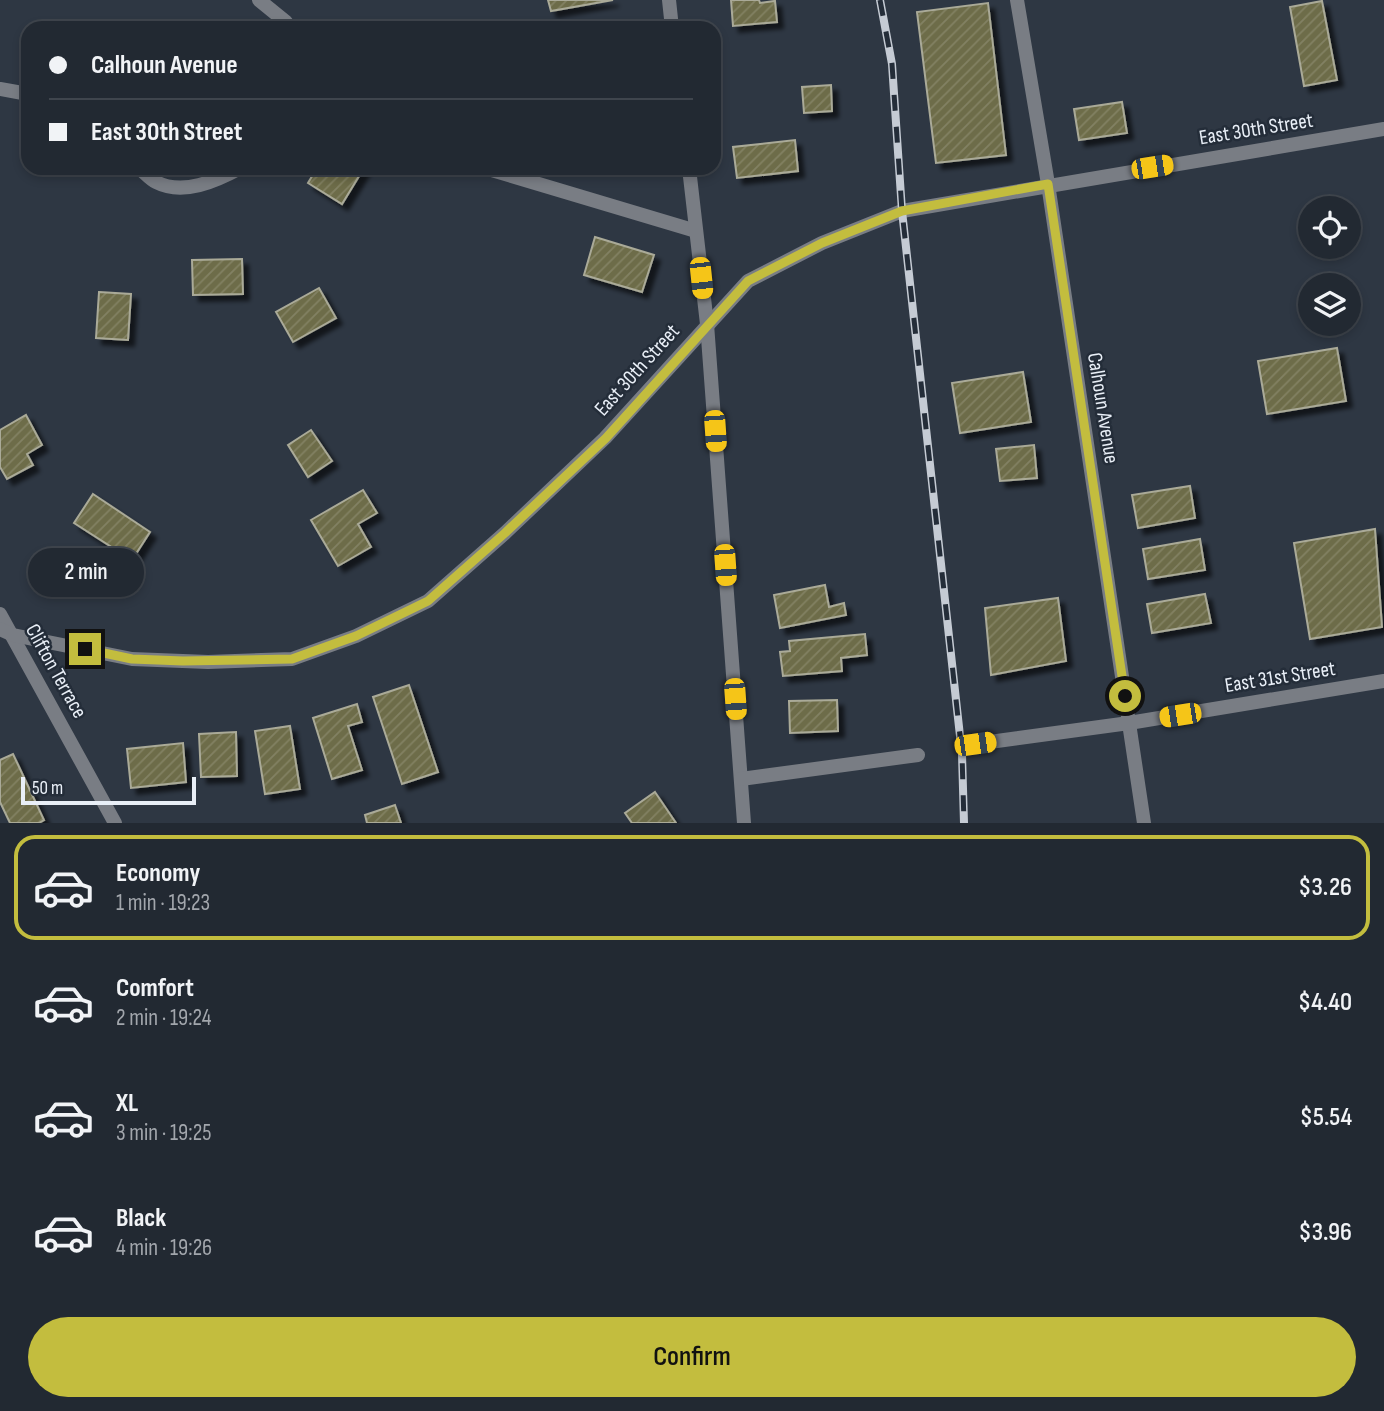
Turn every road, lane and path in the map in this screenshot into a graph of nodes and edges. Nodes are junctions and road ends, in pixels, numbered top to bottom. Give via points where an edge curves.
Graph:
1 (259, 0) edge
2 (669, 0) edge
3 (1017, 0) edge
4 (285, 21) edge
5 (671, 21) edge
6 (0, 89) edge
7 (21, 93) edge
8 (1384, 129) edge
9 (147, 175) edge
10 (228, 175) edge
11 (508, 175) edge
12 (690, 175) edge
13 (1048, 184) junction
14 (696, 231) junction
15 (707, 324) junction
16 (0, 614) edge
17 (7, 632) edge
18 (1384, 681) edge
19 (1129, 723) junction
20 (975, 744) dead end
21 (918, 754) dead end
22 (741, 779) junction
23 (115, 823) edge
24 (744, 823) edge
25 (1144, 823) edge

1 - 4 street
2 - 5 street
3 - 13 street, Calhoun Avenue
6 - 7 street
8 - 13 street, East 30th Street
9 - 10 street via 157,183 183,188 214,183
11 - 14 street
12 - 14 street
13 - 15 street, East 30th Street via 902,211 822,243 748,281
13 - 19 street, Calhoun Avenue
14 - 15 street
15 - 17 street, East 30th Street via 606,438 496,542 428,601 356,636 292,659 208,662 132,659
15 - 22 street
16 - 17 street, Clifton Terrace
17 - 23 street, Clifton Terrace
18 - 19 street, East 31st Street
19 - 20 street, East 31st Street
19 - 25 street, Calhoun Avenue
21 - 22 street
22 - 24 street

